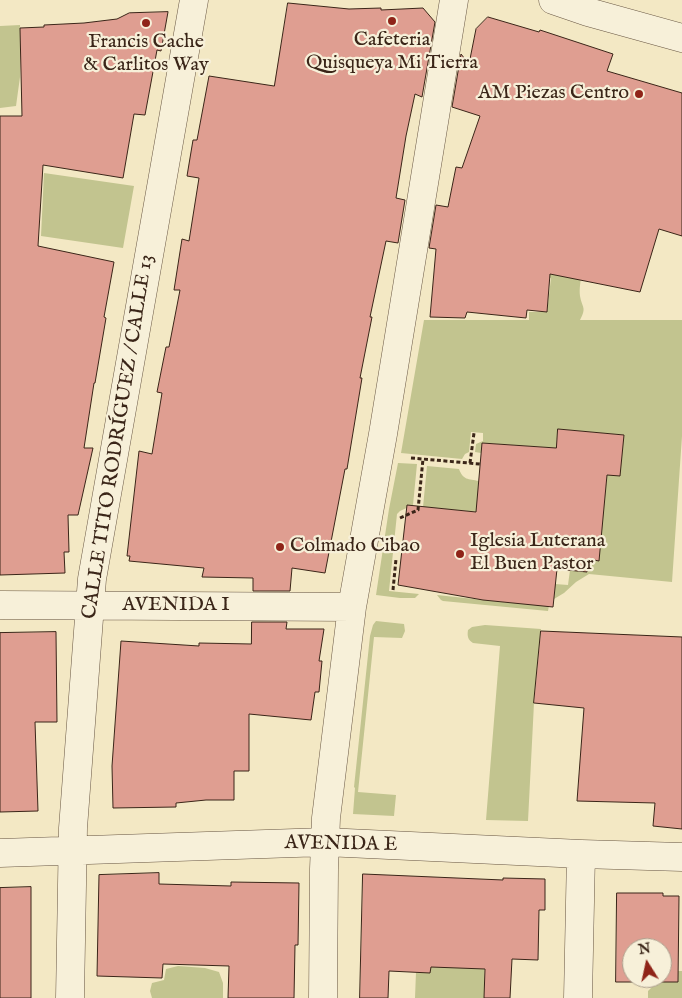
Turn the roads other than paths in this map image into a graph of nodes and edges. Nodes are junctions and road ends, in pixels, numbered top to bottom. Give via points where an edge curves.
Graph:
1 (194, 0) edge
2 (454, 0) edge
3 (553, 0) edge
4 (589, 6) edge
5 (682, 38) edge
6 (0, 605) edge
7 (89, 606) junction
8 (352, 606) junction
9 (325, 842) junction
10 (73, 850) junction
11 (0, 853) edge
12 (581, 854) junction
13 (682, 857) edge
14 (70, 998) edge
15 (323, 998) edge
16 (578, 998) edge

1 - 7 street, CALLE TITO RODRÍGUEZ / CALLE 13
2 - 8 street
3 - 4 street
4 - 5 street
6 - 7 street, AVENIDA I
7 - 8 street, AVENIDA I
7 - 10 street, CALLE TITO RODRÍGUEZ / CALLE 13
8 - 9 street
9 - 10 street, AVENIDA E
9 - 12 street, AVENIDA E
9 - 15 street
10 - 11 street, AVENIDA E
10 - 14 street, CALLE TITO RODRÍGUEZ / CALLE 13
12 - 13 street, AVENIDA E
12 - 16 street

